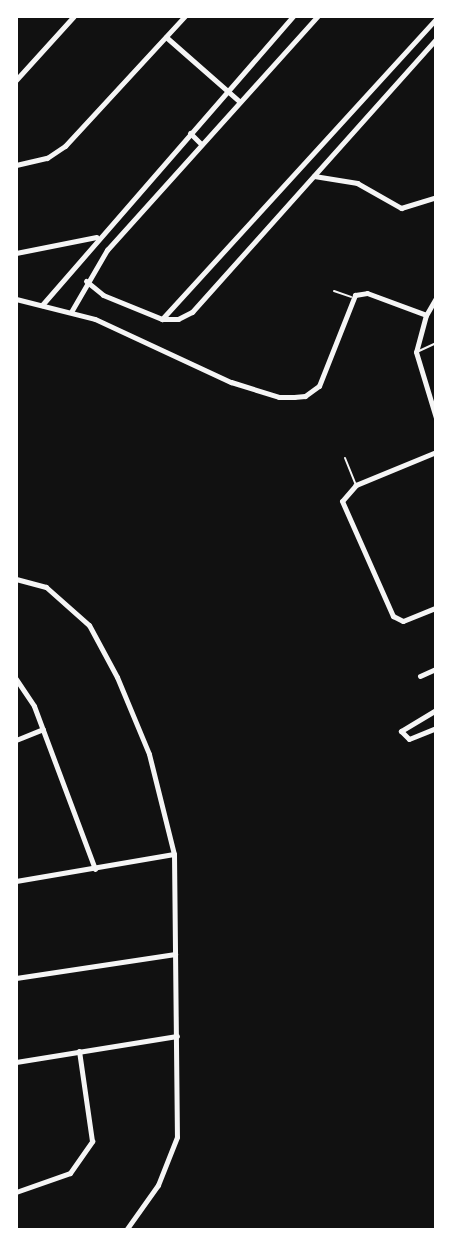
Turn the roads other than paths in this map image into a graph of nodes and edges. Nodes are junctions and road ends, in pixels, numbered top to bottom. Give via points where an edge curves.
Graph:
1 (74, 16) edge
2 (185, 16) edge
3 (293, 16) edge
4 (318, 16) edge
5 (435, 19) edge
6 (166, 37) junction
7 (435, 39) edge
8 (16, 80) edge
9 (228, 91) junction
10 (240, 102) junction
11 (190, 133) junction
12 (201, 144) junction
13 (16, 165) edge
14 (314, 176) junction
15 (435, 197) edge
16 (98, 237) junction
17 (16, 253) edge
18 (86, 281) junction
19 (334, 291) dead end
20 (351, 297) junction
21 (16, 299) edge
22 (435, 300) edge
23 (42, 305) junction
24 (71, 312) junction
25 (426, 315) junction
26 (162, 318) junction
27 (435, 343) edge
28 (416, 352) junction
29 (435, 418) edge
30 (435, 452) edge
31 (345, 458) dead end
32 (356, 485) junction
33 (16, 579) edge
34 (435, 608) edge
35 (435, 669) edge
36 (420, 676) dead end
37 (16, 679) edge
38 (435, 710) edge
39 (435, 728) edge
40 (43, 729) junction
41 (16, 740) edge
42 (174, 854) junction
43 (95, 869) junction
44 (16, 881) edge
45 (175, 954) junction
46 (16, 978) edge
47 (177, 1036) junction
48 (79, 1052) junction
49 (16, 1062) edge
50 (16, 1183) edge
51 (17, 1192) edge
52 (126, 1230) edge

1 - 8 street
2 - 6 street
3 - 9 street
4 - 10 street
5 - 26 street
6 - 9 street
6 - 13 street via 65,146 47,158
7 - 14 street
9 - 10 street
9 - 11 street
10 - 12 street
11 - 12 street
11 - 16 street
12 - 18 street via 107,250
14 - 15 street via 357,183 401,208
14 - 26 street via 192,312 178,319
16 - 17 street
16 - 23 street
18 - 24 street
18 - 26 street via 103,296
19 - 20 lane
20 - 24 street via 319,386 305,396 294,397 279,397 231,382 95,319
20 - 25 street via 367,293
21 - 23 street
22 - 25 street
23 - 24 street
25 - 28 street
27 - 28 lane
28 - 29 street
30 - 32 street
31 - 32 lane
32 - 34 street via 349,489 343,507 393,615 408,620
33 - 42 street via 46,587 89,625 117,677 149,754
35 - 36 street
37 - 40 street via 25,688
38 - 39 street via 401,731 408,739
40 - 41 street
40 - 43 street
42 - 43 street
42 - 45 street
43 - 44 street
45 - 46 street
45 - 47 street
47 - 48 street
47 - 52 street via 177,1137 158,1185
48 - 49 street
48 - 51 street via 92,1141 70,1173
50 - 51 street

